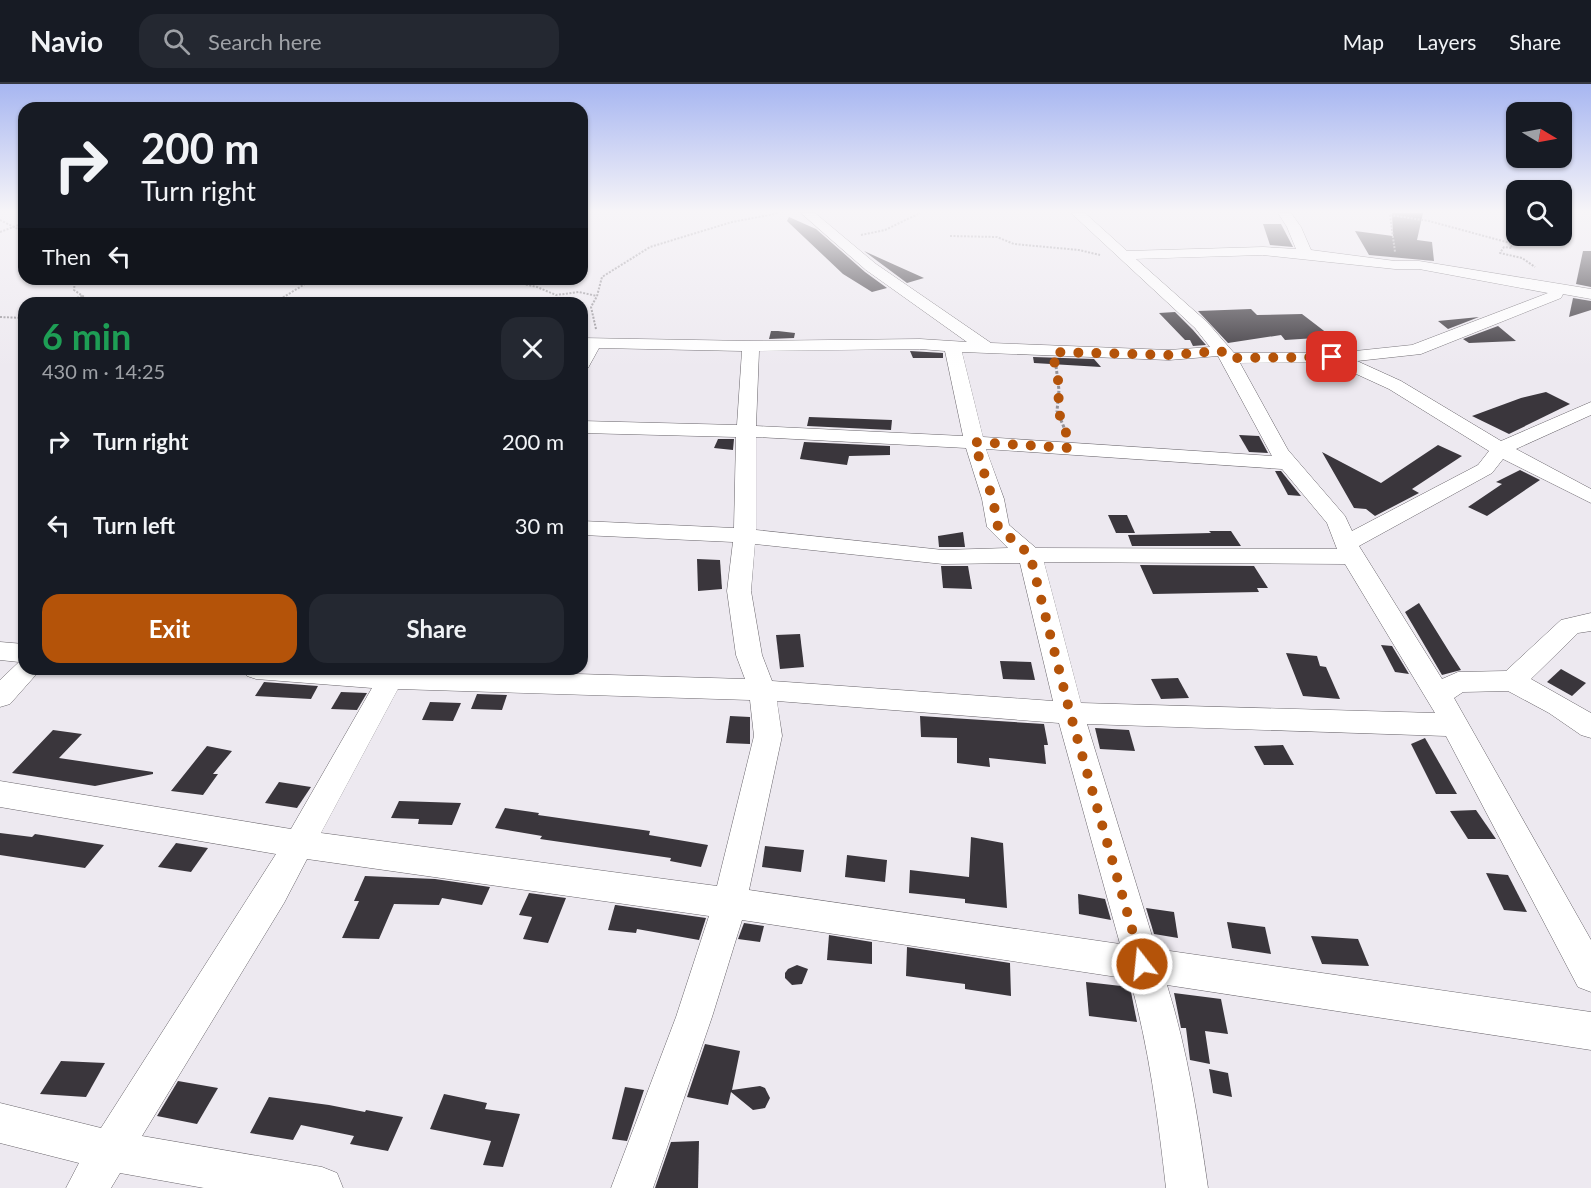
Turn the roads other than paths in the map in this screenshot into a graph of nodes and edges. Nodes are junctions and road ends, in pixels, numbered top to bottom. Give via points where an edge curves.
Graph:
1 (868, 265) edge
2 (1134, 265) edge
3 (1391, 265) edge
4 (1553, 287) junction
5 (1591, 294) edge
6 (588, 343) edge
7 (952, 345) junction
8 (751, 346) junction
9 (989, 349) junction
10 (1225, 354) junction
11 (1332, 357) junction
12 (1591, 408) edge
13 (588, 427) edge
14 (746, 431) junction
15 (974, 442) junction
16 (1500, 449) junction
17 (1288, 463) junction
18 (1591, 497) edge
19 (588, 528) edge
20 (745, 536) junction
21 (1350, 550) junction
22 (1030, 555) junction
23 (1591, 622) edge
24 (0, 651) edge
25 (18, 652) edge
26 (22, 675) edge
27 (393, 675) edge
28 (417, 675) edge
29 (1512, 681) junction
30 (762, 690) junction
31 (1438, 694) junction
32 (0, 697) edge
33 (1070, 713) junction
34 (1455, 725) junction
35 (1591, 727) edge
36 (0, 794) edge
37 (300, 844) junction
38 (730, 903) junction
39 (1142, 964) junction
40 (1591, 975) edge
41 (1591, 1031) edge
42 (0, 1123) edge
43 (111, 1151) junction
44 (87, 1188) edge
45 (322, 1188) edge
46 (632, 1188) edge
47 (1187, 1188) edge

1 - 9 street
2 - 10 street via 1201,325
3 - 4 street via 1419,265
4 - 5 street
4 - 11 street via 1556,295 1415,350
6 - 8 street
7 - 8 street
7 - 9 street
7 - 15 street
8 - 14 street
9 - 10 street
10 - 11 street
10 - 17 street
11 - 16 street via 1387,381
12 - 16 street
13 - 14 street
14 - 15 street
14 - 20 street
15 - 17 street
15 - 22 street via 998,527
16 - 18 street
16 - 21 street via 1485,469
17 - 21 street via 1337,521
19 - 20 street
20 - 22 street via 943,556
20 - 30 street via 739,591 749,655
21 - 22 street
21 - 31 street
22 - 33 street
23 - 29 street via 1570,626
24 - 25 street
26 - 32 street
27 - 37 street
28 - 30 street
29 - 31 street via 1458,682
29 - 35 street
30 - 33 street
30 - 38 street via 768,736
31 - 34 street
33 - 34 street
33 - 39 street
34 - 40 street
36 - 37 street
37 - 38 street
37 - 43 street
38 - 39 street
38 - 46 street via 694,1017
39 - 41 street
39 - 47 street via 1159,1018
42 - 43 street
43 - 44 street
43 - 45 street

